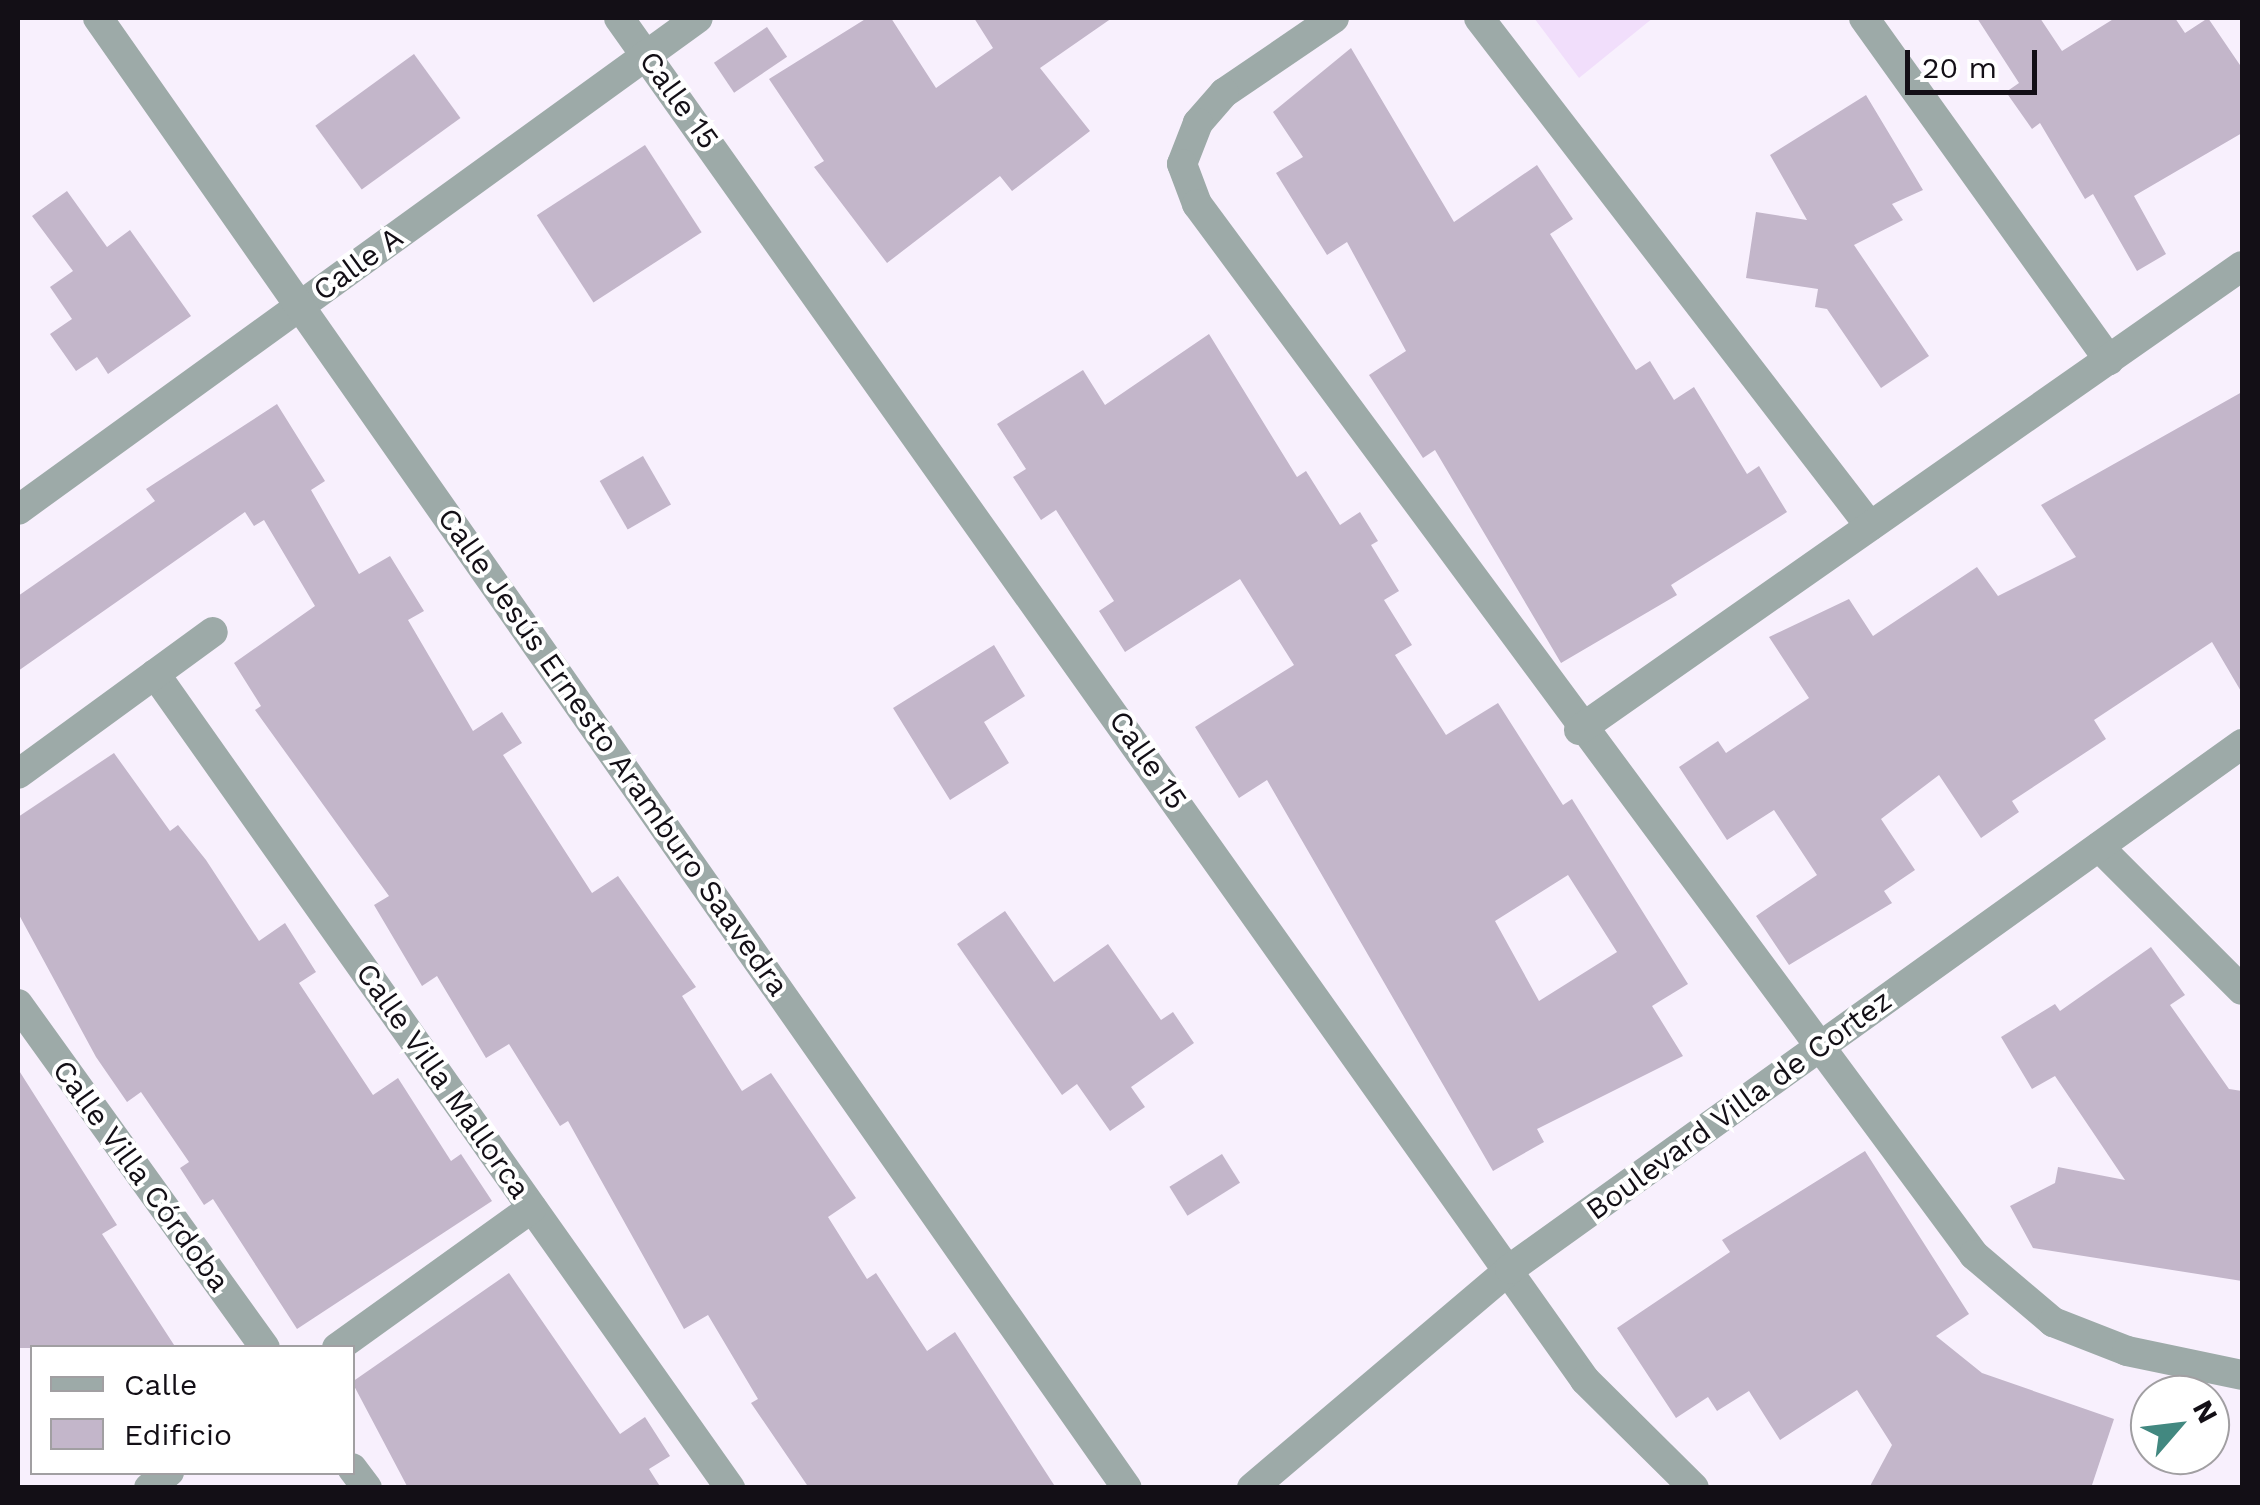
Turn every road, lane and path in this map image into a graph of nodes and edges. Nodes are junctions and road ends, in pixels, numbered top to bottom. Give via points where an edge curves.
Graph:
1 (98, 18) edge
2 (619, 18) edge
3 (698, 18) edge
4 (1334, 18) edge
5 (1479, 18) edge
6 (1864, 18) edge
7 (646, 55) junction
8 (2242, 266) edge
9 (302, 305) junction
10 (2108, 360) junction
11 (18, 510) edge
12 (1870, 526) junction
13 (213, 632) dead end
14 (155, 674) junction
15 (1579, 730) junction
16 (2242, 744) edge
17 (18, 774) edge
18 (2099, 847) junction
19 (2242, 990) edge
20 (18, 1004) edge
21 (1823, 1045) junction
22 (532, 1208) junction
23 (1510, 1268) junction
24 (264, 1345) edge
25 (341, 1345) edge
26 (2242, 1375) edge
27 (730, 1488) edge
28 (1126, 1488) edge
29 (1252, 1488) edge
30 (1694, 1488) edge

1 - 9 street, Calle Jesús Ernesto Aramburo Saavedra
2 - 7 street, Calle 15
3 - 7 street, Calle A
4 - 15 street via 1224,93 1198,123 1182,164 1196,204 1310,367
5 - 12 street
6 - 10 street
7 - 9 street, Calle A
7 - 23 street, Calle 15
8 - 10 street
9 - 11 street, Calle A
9 - 28 street, Calle Jesús Ernesto Aramburo Saavedra
10 - 12 street
12 - 15 street
13 - 14 street
14 - 17 street
14 - 22 street, Calle Villa Mallorca
15 - 21 street
16 - 18 street, Boulevard Villa de Cortez
18 - 19 street
18 - 21 street, Boulevard Villa de Cortez
20 - 24 street, Calle Villa Córdoba
21 - 23 street, Boulevard Villa de Cortez
21 - 26 street via 1974,1255 2053,1322 2128,1351
22 - 25 street
22 - 27 street, Calle Villa Mallorca
23 - 29 street, Boulevard Villa de Cortez
23 - 30 street, Calle 15 via 1586,1380

